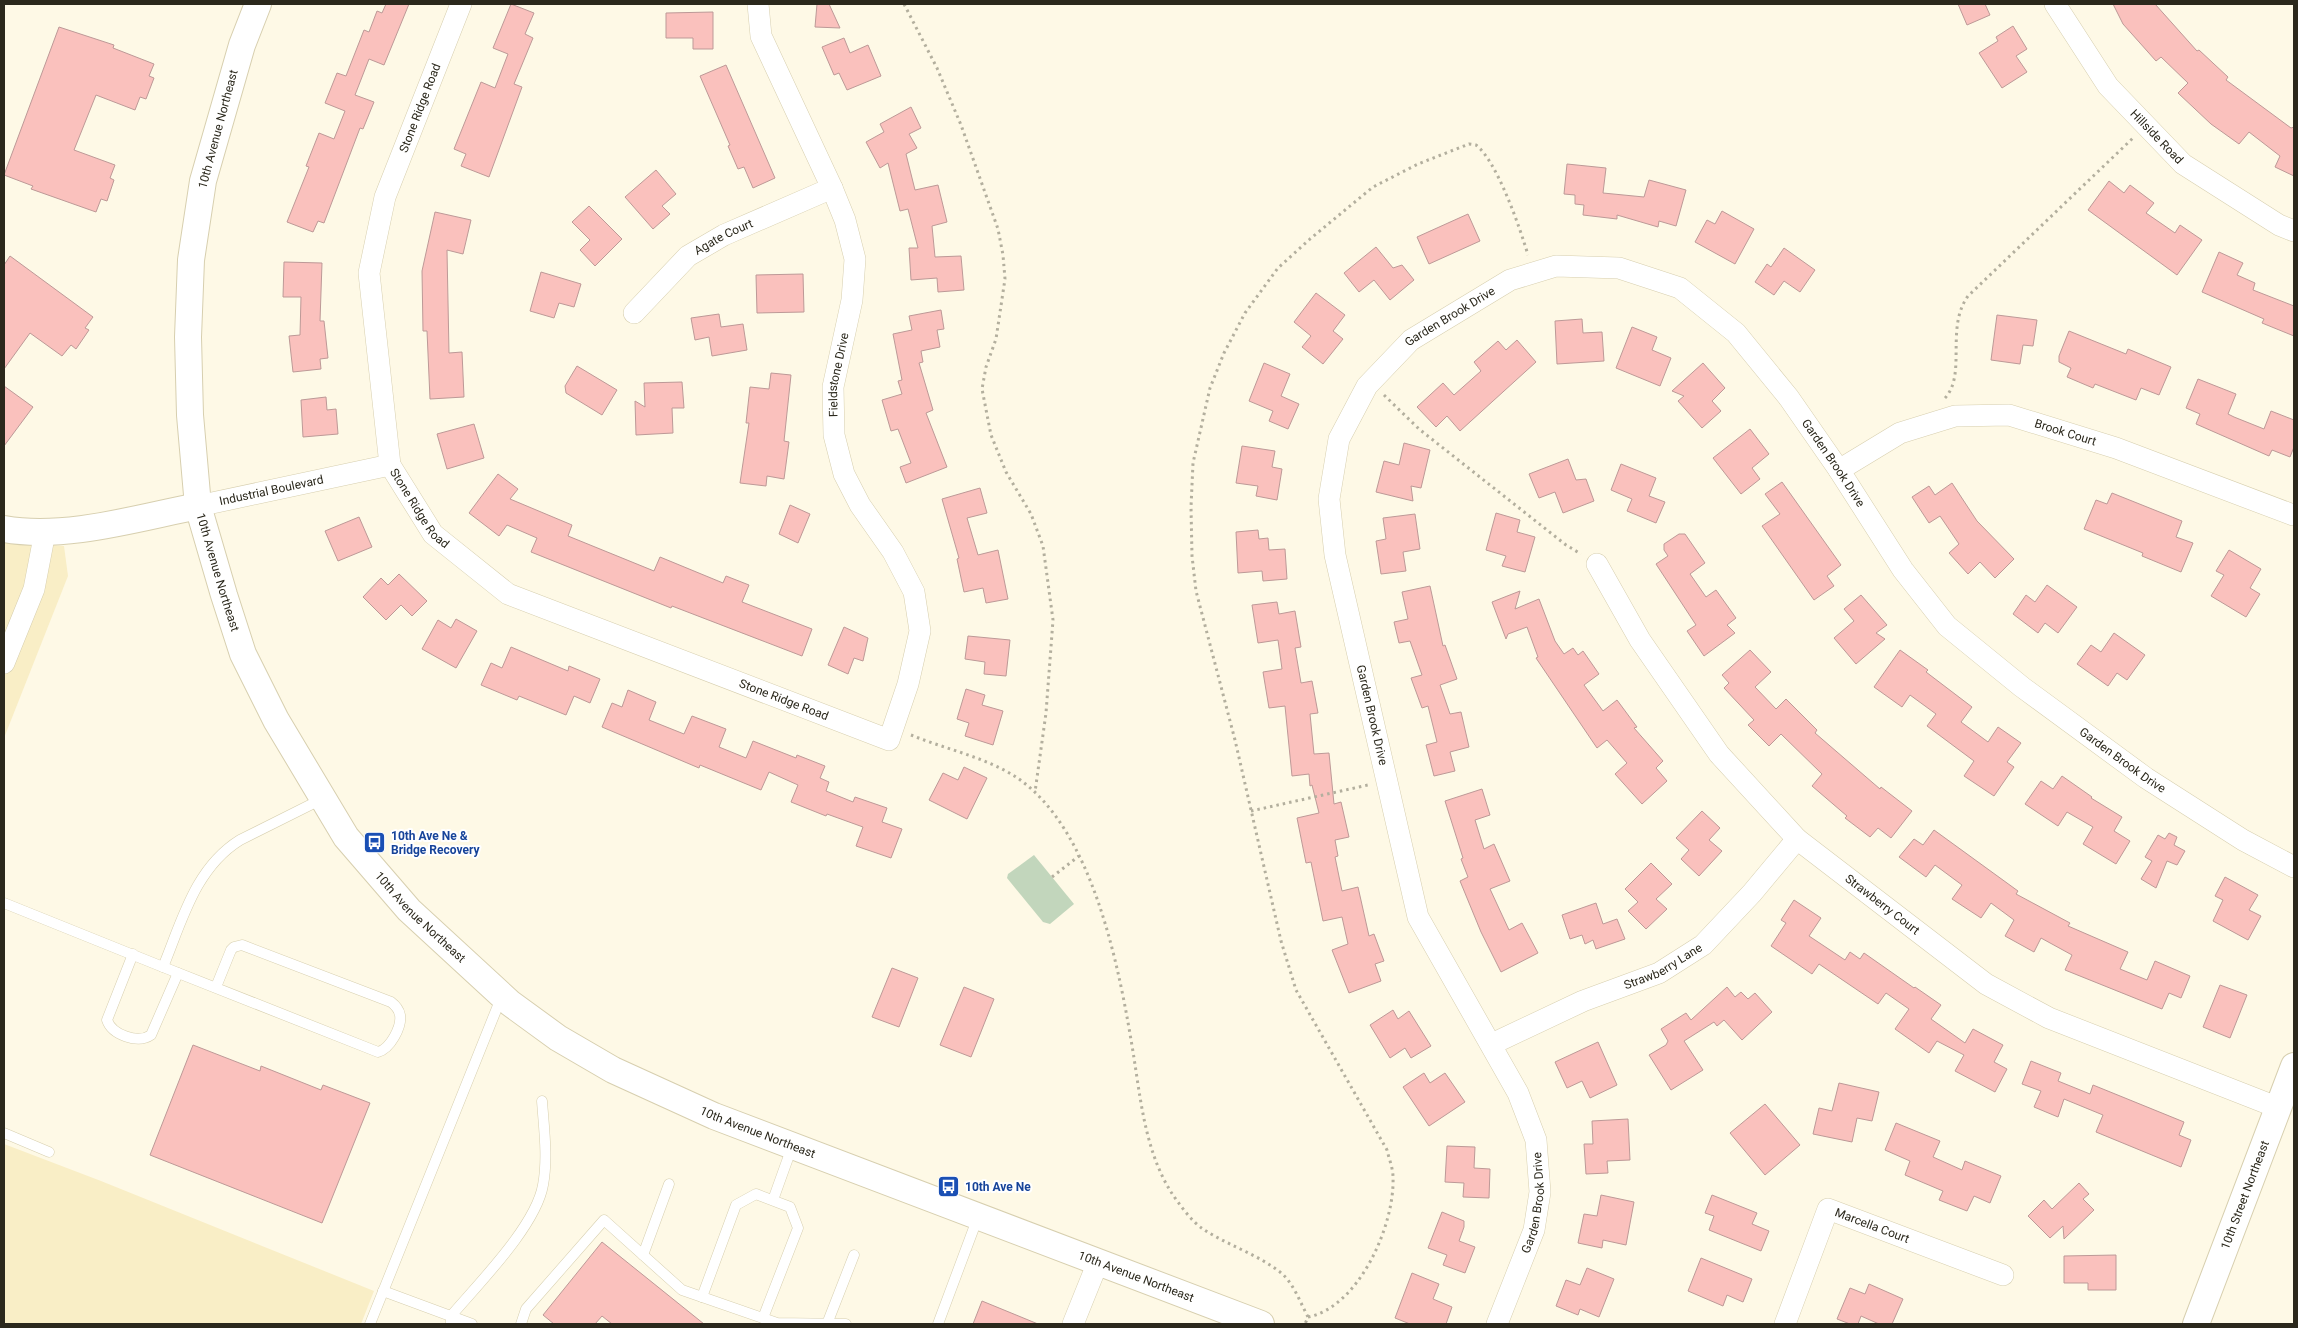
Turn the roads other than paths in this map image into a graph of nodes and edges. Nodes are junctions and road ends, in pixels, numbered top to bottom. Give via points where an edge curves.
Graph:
1 (258, 4) edge
2 (461, 4) edge
3 (758, 4) edge
4 (2055, 4) edge
5 (832, 188) junction
6 (2294, 230) edge
7 (634, 313) dead end
8 (390, 465) junction
9 (1839, 470) junction
10 (198, 506) junction
11 (2293, 515) dead end
12 (4, 528) edge
13 (45, 532) junction
14 (1597, 564) road end
15 (4, 663) edge
16 (888, 740) joint
17 (322, 799) junction
18 (1797, 839) junction
19 (2294, 867) edge
20 (4, 903) edge
21 (133, 954) junction
22 (163, 967) junction
23 (178, 973) junction
24 (216, 987) junction
25 (502, 996) junction
26 (1492, 1044) junction
27 (2294, 1066) edge
28 (542, 1101) dead end
29 (2279, 1108) junction
30 (4, 1133) edge
31 (792, 1146) junction
32 (49, 1152) dead end
33 (669, 1184) dead end
34 (773, 1200) junction
35 (978, 1217) junction
36 (643, 1255) junction
37 (854, 1255) dead end
38 (1098, 1262) junction
39 (2003, 1275) dead end
40 (383, 1290) junction
41 (702, 1297) junction
42 (763, 1318) junction
43 (451, 1320) edge
44 (370, 1324) edge
45 (472, 1324) edge
46 (521, 1324) edge
47 (827, 1324) edge
48 (846, 1324) edge
49 (938, 1324) edge
50 (1073, 1324) edge
51 (1261, 1324) edge
52 (1497, 1324) edge
53 (1785, 1324) edge
54 (2196, 1324) edge

1 - 10 street, 10th Avenue Northeast via 242,44 203,181 192,260 188,337 190,415
2 - 8 street, Stone Ridge Road via 385,197 370,273
3 - 5 street, Fieldstone Drive via 761,36
4 - 6 street, Hillside Road via 2108,86 2182,164 2279,225
5 - 7 street, Agate Court via 724,235 688,256
5 - 16 street, Fieldstone Drive via 845,220 854,259 852,300 833,387 834,435 844,474 914,592 920,631 908,684
8 - 10 street, Industrial Boulevard
8 - 16 street, Stone Ridge Road via 433,534 508,594
9 - 11 street, Brook Court via 1900,433 1955,416 2009,415 2116,448
9 - 19 street, Garden Brook Drive via 1903,570 1947,626 2022,687 2146,778 2243,840
9 - 26 street, Garden Brook Drive via 1789,398 1736,333 1680,288 1619,268 1556,266 1510,280 1411,340 1372,381 1339,439 1329,499 1335,555 1418,917
10 - 13 street, Industrial Boulevard
10 - 17 street, 10th Avenue Northeast via 243,654 276,720
12 - 13 street, Industrial Boulevard
13 - 15 street via 34,588
14 - 18 street, Strawberry Court via 1640,640 1719,754
17 - 22 lane via 240,840 215,861 191,896
17 - 25 street, 10th Avenue Northeast via 346,837 409,910
18 - 26 street, Strawberry Lane via 1703,944 1658,973 1584,1001
18 - 29 street, Strawberry Court via 1986,984 2049,1018
20 - 21 lane
21 - 22 lane
21 - 23 lane via 107,1020 112,1028 134,1039 145,1039 151,1035
22 - 23 lane
23 - 24 lane
24 - 24 lane via 378,1052 384,1051 391,1042 401,1018 391,1002 242,945 231,950
25 - 31 street, 10th Avenue Northeast via 558,1038 614,1070 714,1116
25 - 40 lane
26 - 52 street, Garden Brook Drive via 1518,1093 1536,1140 1540,1192 1534,1230
27 - 29 street, 10th Street Northeast
28 - 43 lane via 546,1154 543,1186 533,1214
29 - 54 street, 10th Street Northeast
30 - 32 lane
31 - 34 lane
31 - 35 street, 10th Avenue Northeast
33 - 36 lane
34 - 41 lane via 756,1194 736,1205
34 - 42 lane via 790,1207 798,1228
35 - 38 street, 10th Avenue Northeast
35 - 49 lane
36 - 41 lane via 682,1290
36 - 46 lane via 604,1220 526,1309
37 - 47 lane
38 - 50 street
38 - 51 street, 10th Avenue Northeast
39 - 53 street, Marcella Court via 1828,1209
40 - 43 lane
40 - 44 lane
41 - 42 lane
42 - 47 lane via 777,1323
43 - 45 lane
47 - 48 lane

